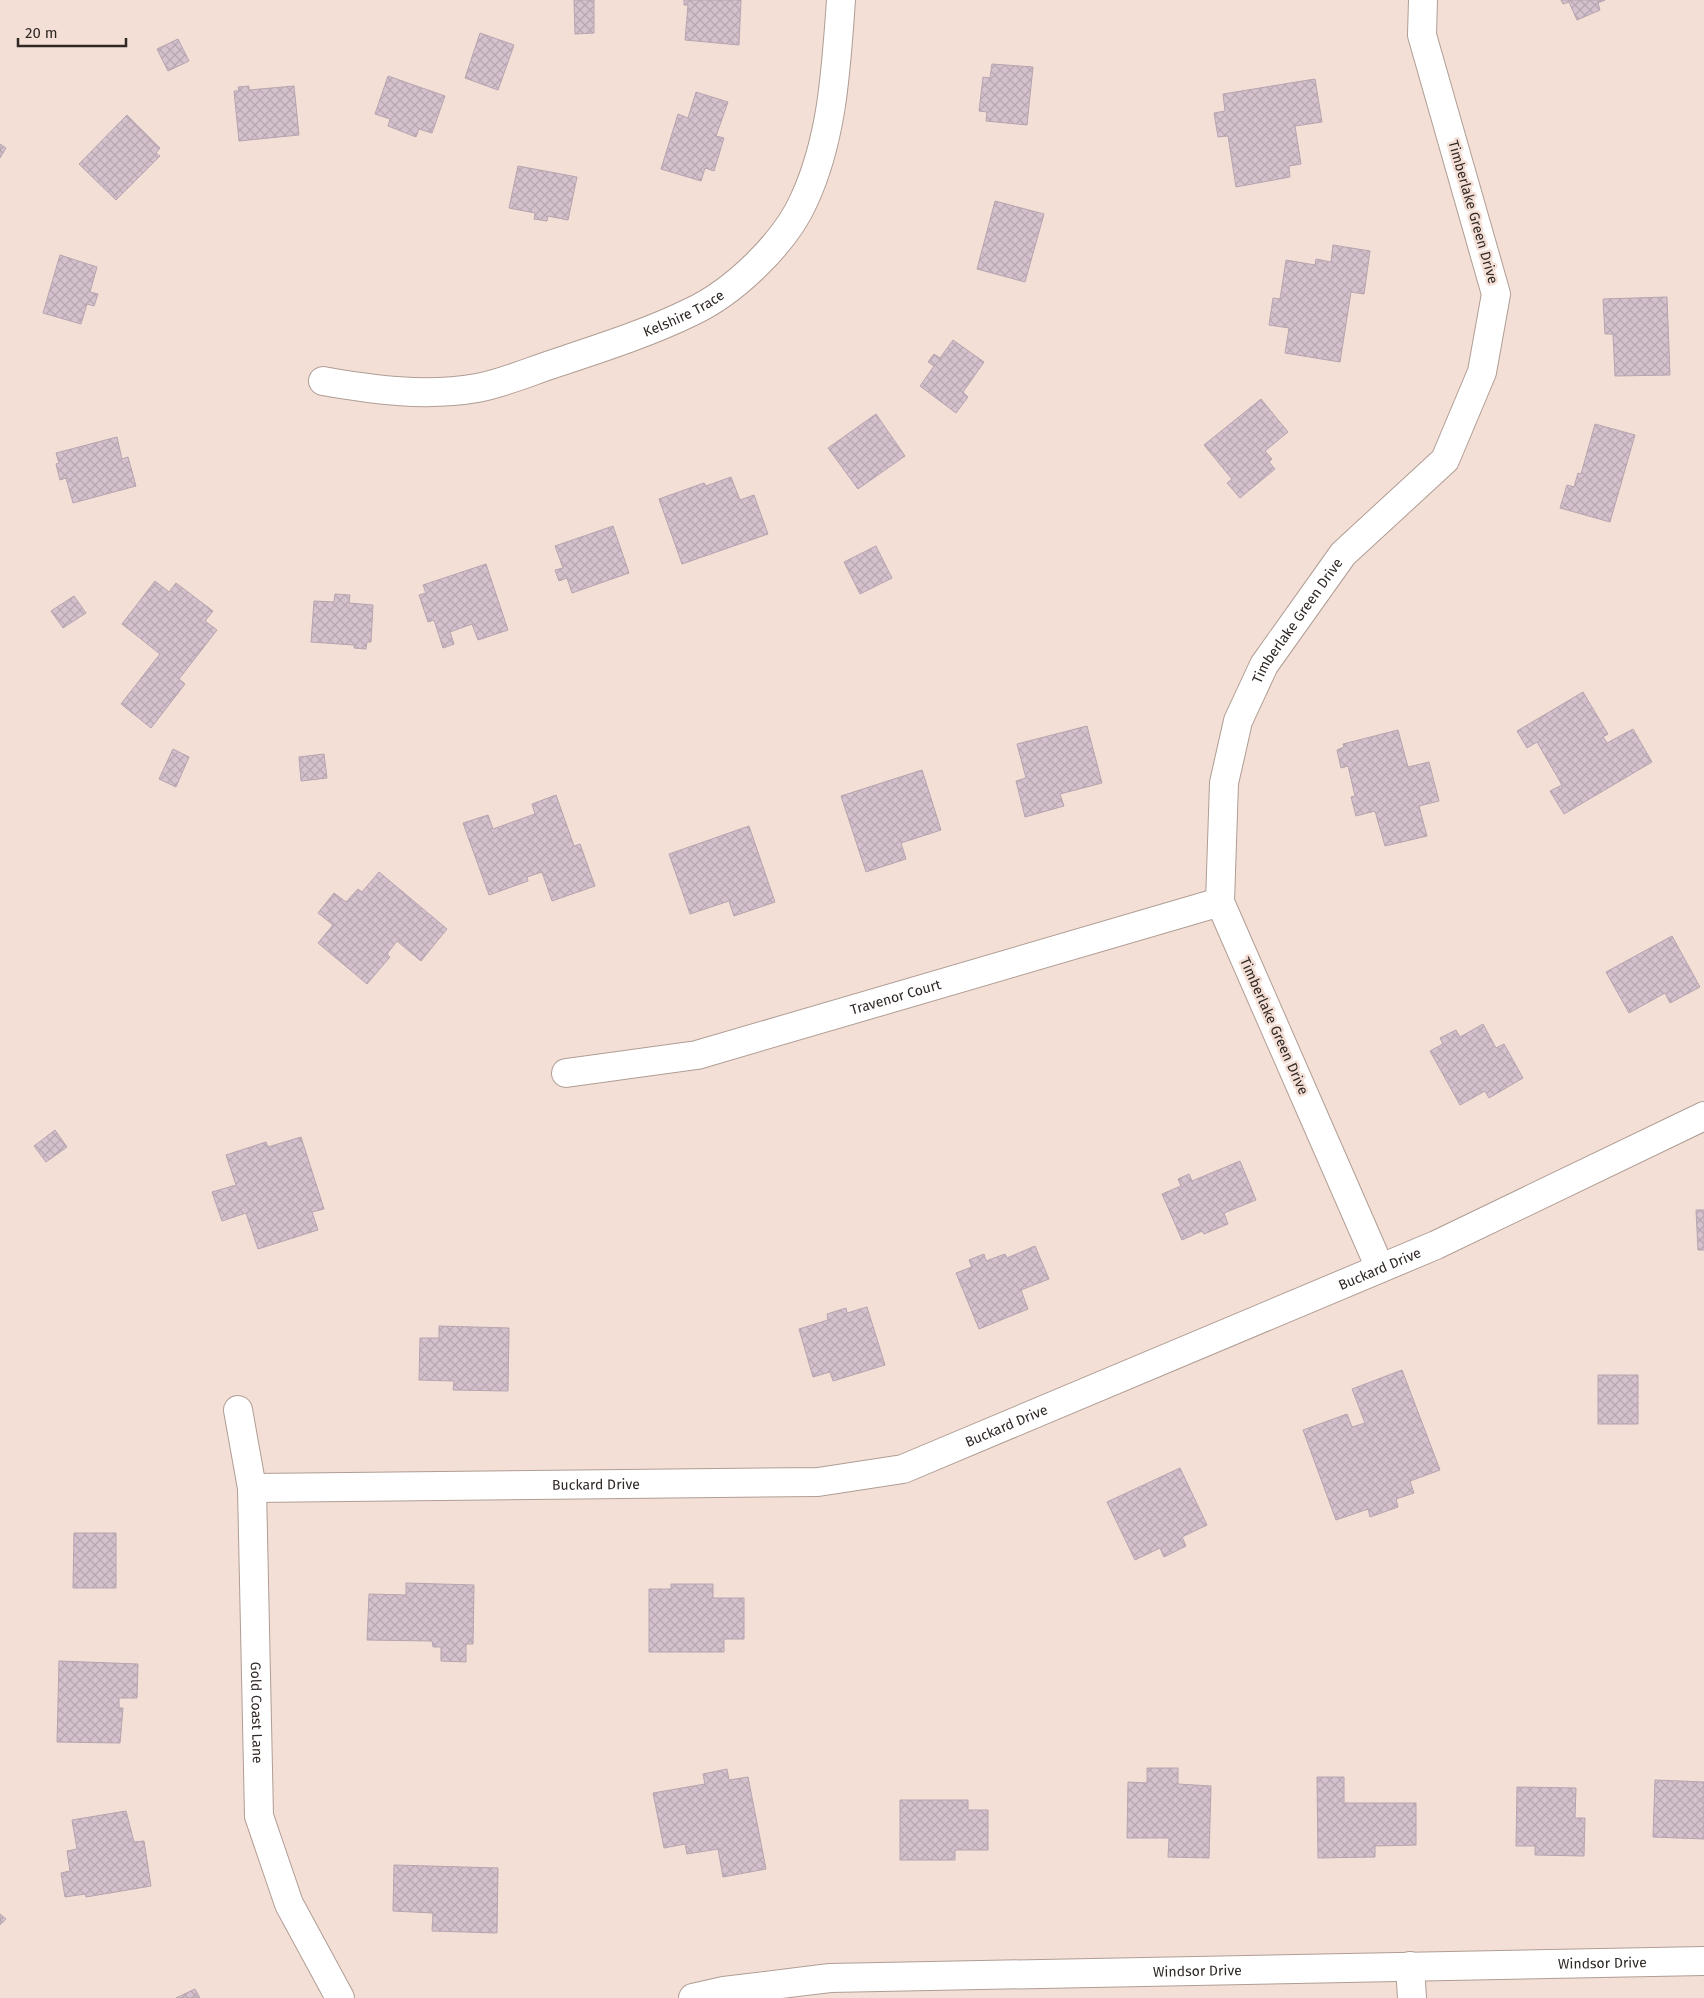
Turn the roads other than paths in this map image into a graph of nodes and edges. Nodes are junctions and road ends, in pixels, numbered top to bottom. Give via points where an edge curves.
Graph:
1 (841, 0) edge
2 (1423, 0) edge
3 (323, 381) dead end
4 (1220, 902) junction
5 (566, 1073) dead end
6 (1704, 1116) edge
7 (1380, 1268) junction
8 (238, 1410) dead end
9 (252, 1488) junction
10 (1704, 1961) edge
11 (1410, 1966) junction
12 (1029, 1986) edge
13 (340, 1998) edge
14 (693, 1998) edge
15 (1412, 1998) edge

1 - 3 street, Kelshire Trace via 835,88 824,145 804,200 788,227 763,258 725,291 692,312 632,336 478,388 442,392 383,391
2 - 4 street, Timberlake Green Drive via 1422,35 1496,294 1482,372 1445,460 1343,554 1264,665 1238,721 1224,783
4 - 5 street, Travenor Court via 697,1056
4 - 7 street, Timberlake Green Drive
6 - 7 street, Buckard Drive via 1436,1245
7 - 9 street, Buckard Drive via 903,1468 818,1482
8 - 9 street, Gold Coast Lane
9 - 13 street, Gold Coast Lane via 259,1816 289,1904
10 - 11 street, Windsor Drive
11 - 12 street, Windsor Drive
11 - 15 street
12 - 14 street, Windsor Drive via 830,1978

